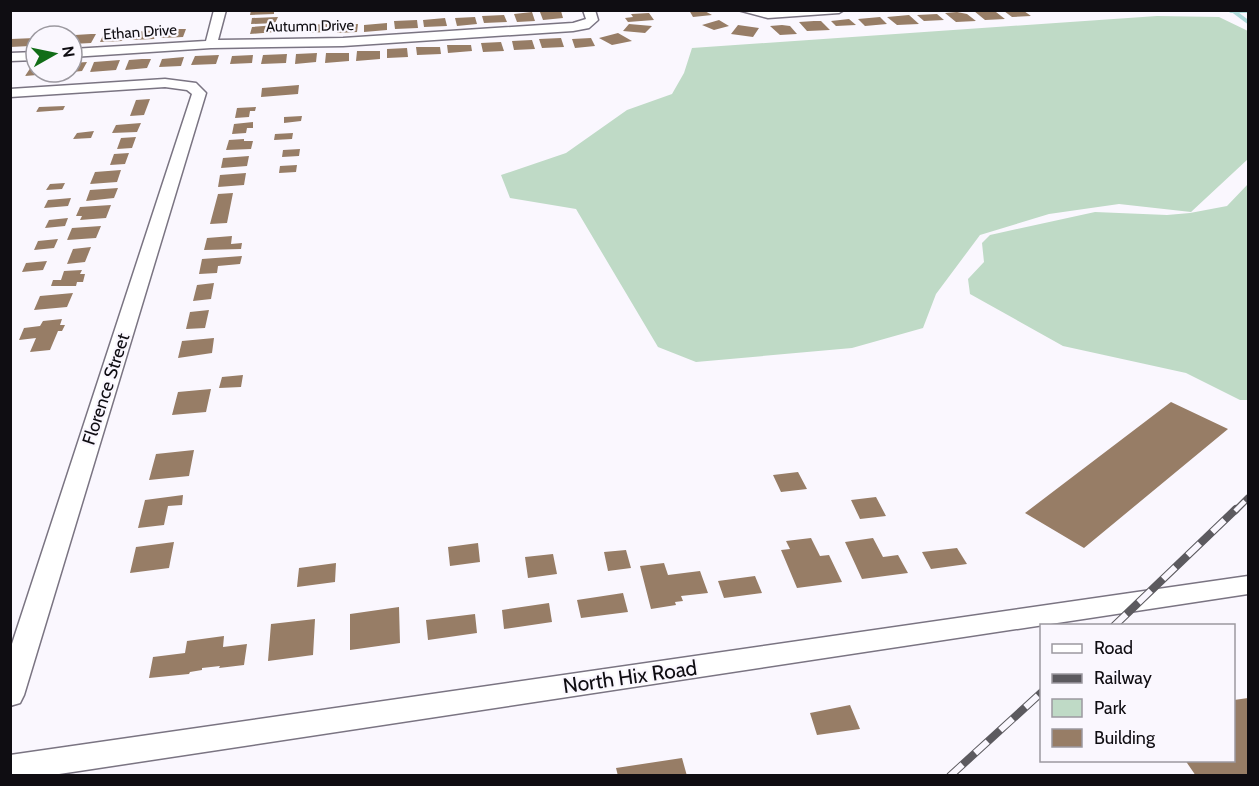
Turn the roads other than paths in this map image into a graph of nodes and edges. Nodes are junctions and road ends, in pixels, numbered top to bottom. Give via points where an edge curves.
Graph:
1 (220, 10) edge
2 (589, 10) edge
3 (743, 10) edge
4 (840, 10) edge
5 (211, 44) junction
6 (84, 52) edge
7 (10, 93) edge
8 (1248, 585) edge
9 (10, 696) edge
10 (18, 762) edge

1 - 5 street
2 - 5 street, Autumn Drive via 589,24 573,27 343,42
3 - 4 street via 768,15
5 - 6 street, Ethan Drive
7 - 9 street, Florence Street via 165,83 191,86 199,96
8 - 10 street, North Hix Road

